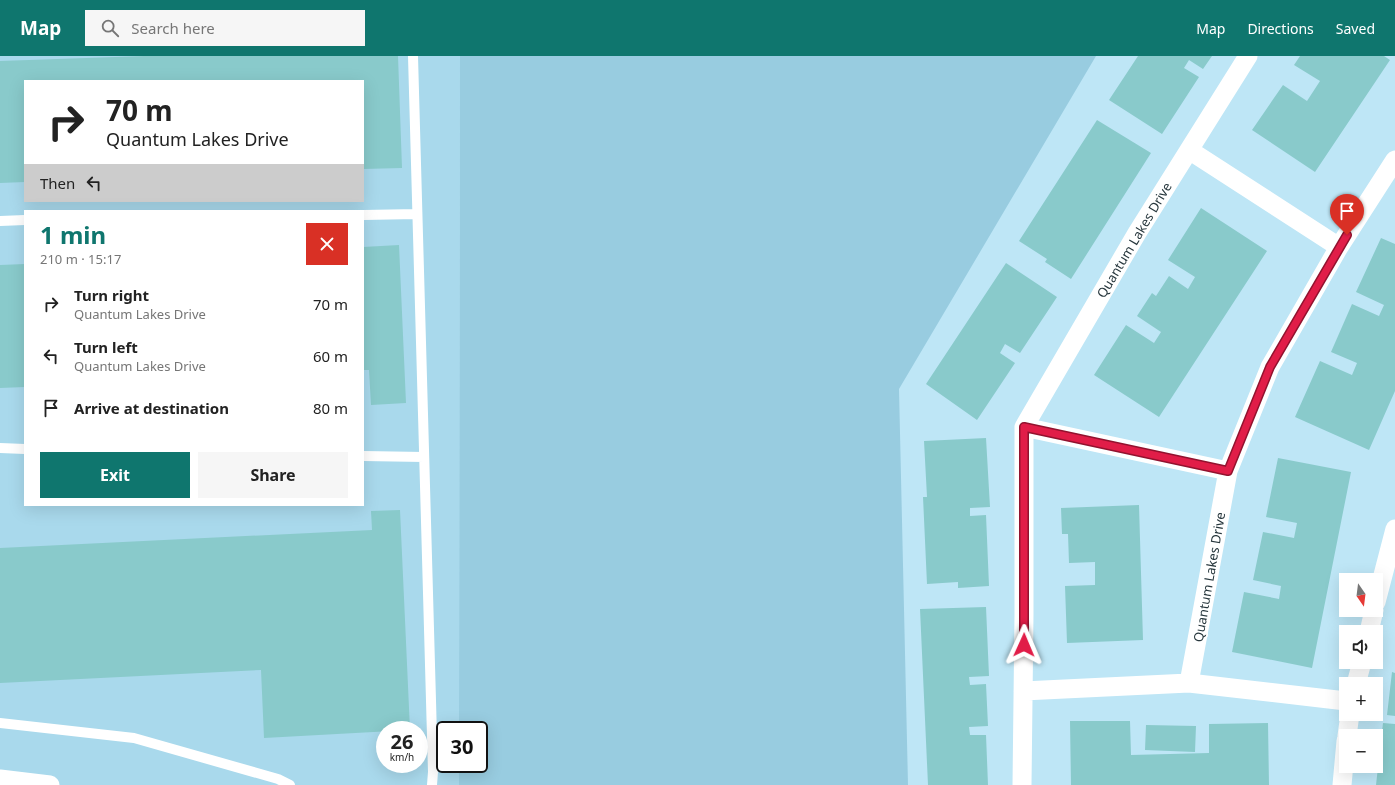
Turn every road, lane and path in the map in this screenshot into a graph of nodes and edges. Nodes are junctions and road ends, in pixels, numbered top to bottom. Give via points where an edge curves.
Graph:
1 (413, 56) edge
2 (1248, 56) edge
3 (1189, 150) junction
4 (1395, 160) edge
5 (417, 214) junction
6 (364, 215) edge
7 (24, 220) edge
8 (0, 221) edge
9 (1339, 247) junction
10 (1024, 427) junction
11 (0, 448) edge
12 (24, 449) edge
13 (364, 456) edge
14 (424, 457) junction
15 (1228, 471) junction
16 (1395, 529) edge
17 (1383, 575) edge
18 (1189, 683) junction
19 (1023, 691) junction
20 (1339, 700) edge
21 (0, 723) edge
22 (1342, 773) edge
23 (0, 779) edge
24 (50, 785) edge
25 (290, 785) edge
26 (432, 785) edge
27 (1022, 785) edge
28 (1342, 785) edge

1 - 5 lane
2 - 3 street, Quantum Lakes Drive
3 - 9 street
3 - 10 street, Quantum Lakes Drive via 1137,233
4 - 9 street, Quantum Lakes Drive
5 - 6 lane
5 - 14 lane
7 - 8 lane
9 - 15 street, Quantum Lakes Drive via 1270,367
10 - 15 street
10 - 19 street
11 - 12 lane
13 - 14 lane
14 - 26 lane
15 - 18 street, Quantum Lakes Drive
16 - 17 street
18 - 19 street
18 - 20 street
19 - 27 street
21 - 25 lane via 134,738 278,779
22 - 28 street
23 - 24 street

